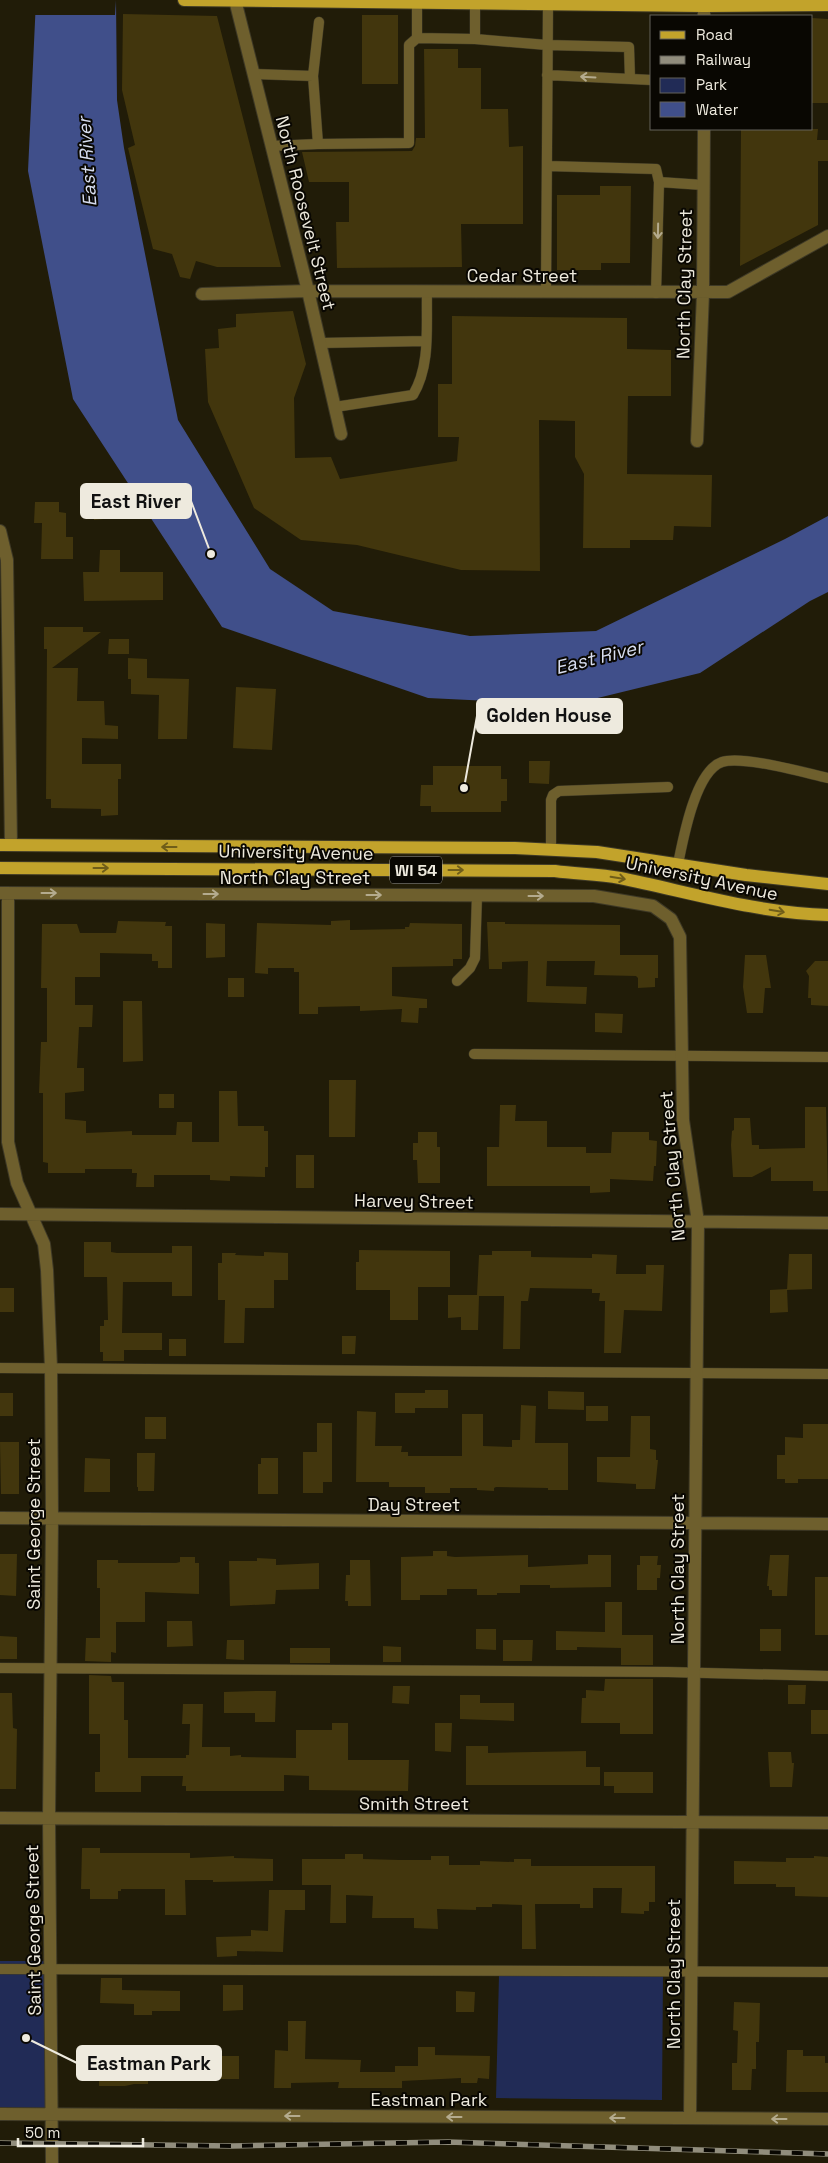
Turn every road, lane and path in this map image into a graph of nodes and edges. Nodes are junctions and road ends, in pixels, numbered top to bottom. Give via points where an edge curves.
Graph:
1 (184, 0) edge
2 (235, 0) edge
3 (417, 2) junction
4 (476, 3) junction
5 (548, 4) junction
6 (828, 4) edge
7 (704, 7) edge
8 (319, 22) dead end
9 (417, 38) junction
10 (475, 39) junction
11 (547, 45) junction
12 (253, 74) junction
13 (548, 75) junction
14 (313, 76) junction
15 (630, 79) junction
16 (650, 80) edge
17 (704, 130) edge
18 (318, 144) junction
19 (270, 146) junction
20 (547, 166) junction
21 (659, 182) junction
22 (703, 185) junction
23 (828, 236) edge
24 (308, 291) junction
25 (427, 292) junction
26 (546, 292) junction
27 (656, 293) junction
28 (703, 293) junction
29 (202, 294) dead end
30 (426, 341) junction
31 (320, 343) junction
32 (335, 407) junction
33 (341, 434) dead end
34 (697, 441) dead end
35 (0, 532) edge
36 (3, 588) edge
37 (4, 726) edge
38 (5, 775) edge
39 (828, 778) edge
40 (668, 787) dead end
41 (6, 845) edge
42 (551, 850) junction
43 (678, 864) junction
44 (0, 868) edge
45 (828, 884) edge
46 (4, 893) edge
47 (477, 896) junction
48 (828, 915) edge
49 (457, 981) dead end
50 (474, 1054) dead end
51 (681, 1056) junction
52 (828, 1058) edge
53 (0, 1214) edge
54 (32, 1214) junction
55 (698, 1222) junction
56 (828, 1223) edge
57 (0, 1368) edge
58 (51, 1368) junction
59 (696, 1372) junction
60 (828, 1374) edge
61 (0, 1518) edge
62 (52, 1519) junction
63 (694, 1523) junction
64 (828, 1524) edge
65 (0, 1668) edge
66 (50, 1668) junction
67 (694, 1673) junction
68 (828, 1676) edge
69 (0, 1818) edge
70 (49, 1818) junction
71 (692, 1822) junction
72 (828, 1823) edge
73 (0, 1969) edge
74 (52, 1970) junction
75 (691, 1970) junction
76 (828, 1972) edge
77 (0, 2114) edge
78 (52, 2114) junction
79 (690, 2118) junction
80 (828, 2119) edge
81 (52, 2163) edge

1 - 2 main road
2 - 3 main road
2 - 12 street, North Roosevelt Street
3 - 4 main road
3 - 9 lane
4 - 5 main road
4 - 10 lane
5 - 7 main road
5 - 11 lane
6 - 7 main road
8 - 14 lane
9 - 10 lane
9 - 18 lane via 409,45 409,143
10 - 11 lane
11 - 13 lane
11 - 15 lane via 629,47
12 - 14 lane
12 - 19 street, North Roosevelt Street
15 -> 13 lane
13 - 20 lane
14 - 18 lane
15 - 16 lane
17 - 22 street, North Clay Street
18 - 19 lane
19 - 24 street, North Roosevelt Street
20 - 21 lane via 656,169
20 - 26 lane
21 - 22 lane
21 -> 27 lane
22 - 28 street, North Clay Street
23 - 28 street, Cedar Street via 728,292
24 - 25 street, Cedar Street
24 - 29 street, Cedar Street
24 - 31 street, North Roosevelt Street
25 - 26 street, Cedar Street
25 - 30 lane
26 - 27 street, Cedar Street
27 - 28 street, Cedar Street
28 - 34 street, North Clay Street
30 - 31 lane
30 - 32 lane via 425,369 413,395
31 - 32 street, North Roosevelt Street
32 - 33 street, North Roosevelt Street
35 - 36 street via 7,560
36 - 37 street
37 - 38 street
38 - 41 street
39 - 43 lane via 742,761 722,762 708,772 697,791
40 - 42 lane via 559,791 551,800
42 -> 41 main road, University Avenue / WI 54
42 - 43 main road, University Avenue / WI 54 via 597,852
43 - 45 main road, University Avenue / WI 54
44 -> 48 main road, University Avenue / WI 54 via 555,871 617,878 784,913
46 -> 47 street, North Clay Street
46 - 54 street, Saint George Street via 8,1142 17,1183
47 - 49 lane via 475,958
47 -> 51 street, North Clay Street via 594,896 653,906 671,919 680,937
50 - 51 lane
51 - 52 lane
51 - 55 street, North Clay Street via 683,1120
53 - 54 street, Harvey Street
54 - 55 street, Harvey Street
54 - 58 street, Saint George Street via 44,1244
55 - 56 street, Harvey Street
55 - 59 street, North Clay Street
57 - 58 lane
58 - 59 lane
58 - 62 street, Saint George Street
59 - 60 lane
59 - 63 street, North Clay Street
61 - 62 street, Day Street
62 - 63 street, Day Street
62 - 66 street, Saint George Street
63 - 64 street, Day Street
63 - 67 street, North Clay Street
65 - 66 lane
66 - 67 lane
66 - 70 street, Saint George Street
67 - 68 lane
67 - 71 street, North Clay Street
69 - 70 street, Smith Street
70 - 71 street, Smith Street
70 - 74 street, Saint George Street
71 - 72 street, Smith Street
71 - 75 street, North Clay Street
73 - 74 lane
74 - 75 lane
74 - 78 street, Saint George Street
75 - 76 lane
75 - 79 street, North Clay Street
77 - 78 street, Eastman Park
79 -> 78 street, Eastman Park
78 - 81 street, Saint George Street
80 -> 79 street, Eastman Park

